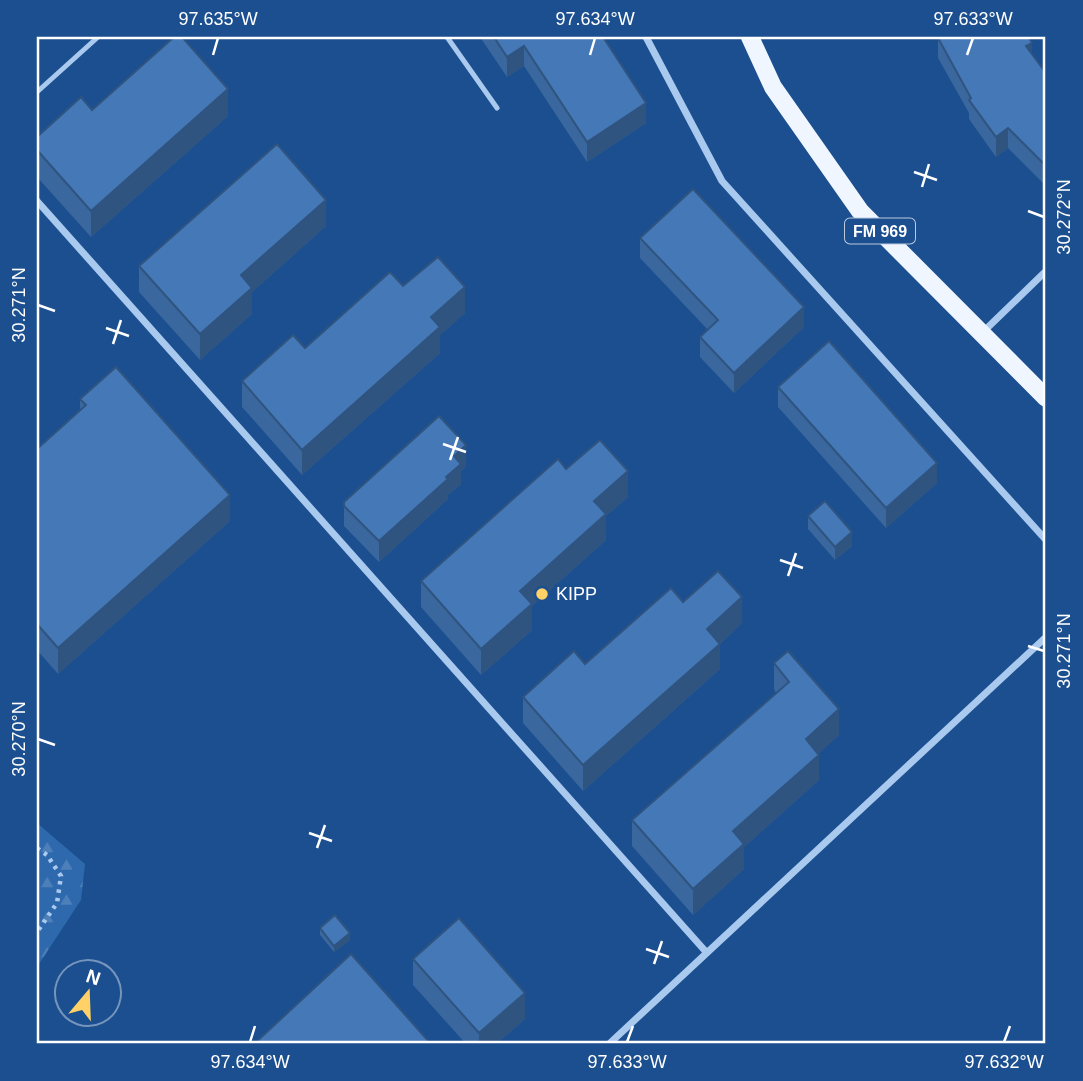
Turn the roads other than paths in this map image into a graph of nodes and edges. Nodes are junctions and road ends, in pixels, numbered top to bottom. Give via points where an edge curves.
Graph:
1 (98, 37) edge
2 (447, 37) edge
3 (646, 37) edge
4 (750, 37) edge
5 (37, 92) edge
6 (497, 108) dead end
7 (37, 201) edge
8 (1046, 271) edge
9 (982, 333) junction
10 (1046, 398) edge
11 (1046, 540) edge
12 (1046, 637) edge
13 (707, 953) junction
14 (609, 1044) edge

1 - 5 lane
2 - 6 lane
3 - 11 street via 722,181
4 - 9 main road, FM 969 / FM 969 via 773,87 860,211
7 - 13 street
8 - 9 street
9 - 10 main road, FM 969 / FM 969
12 - 13 street
13 - 14 street

